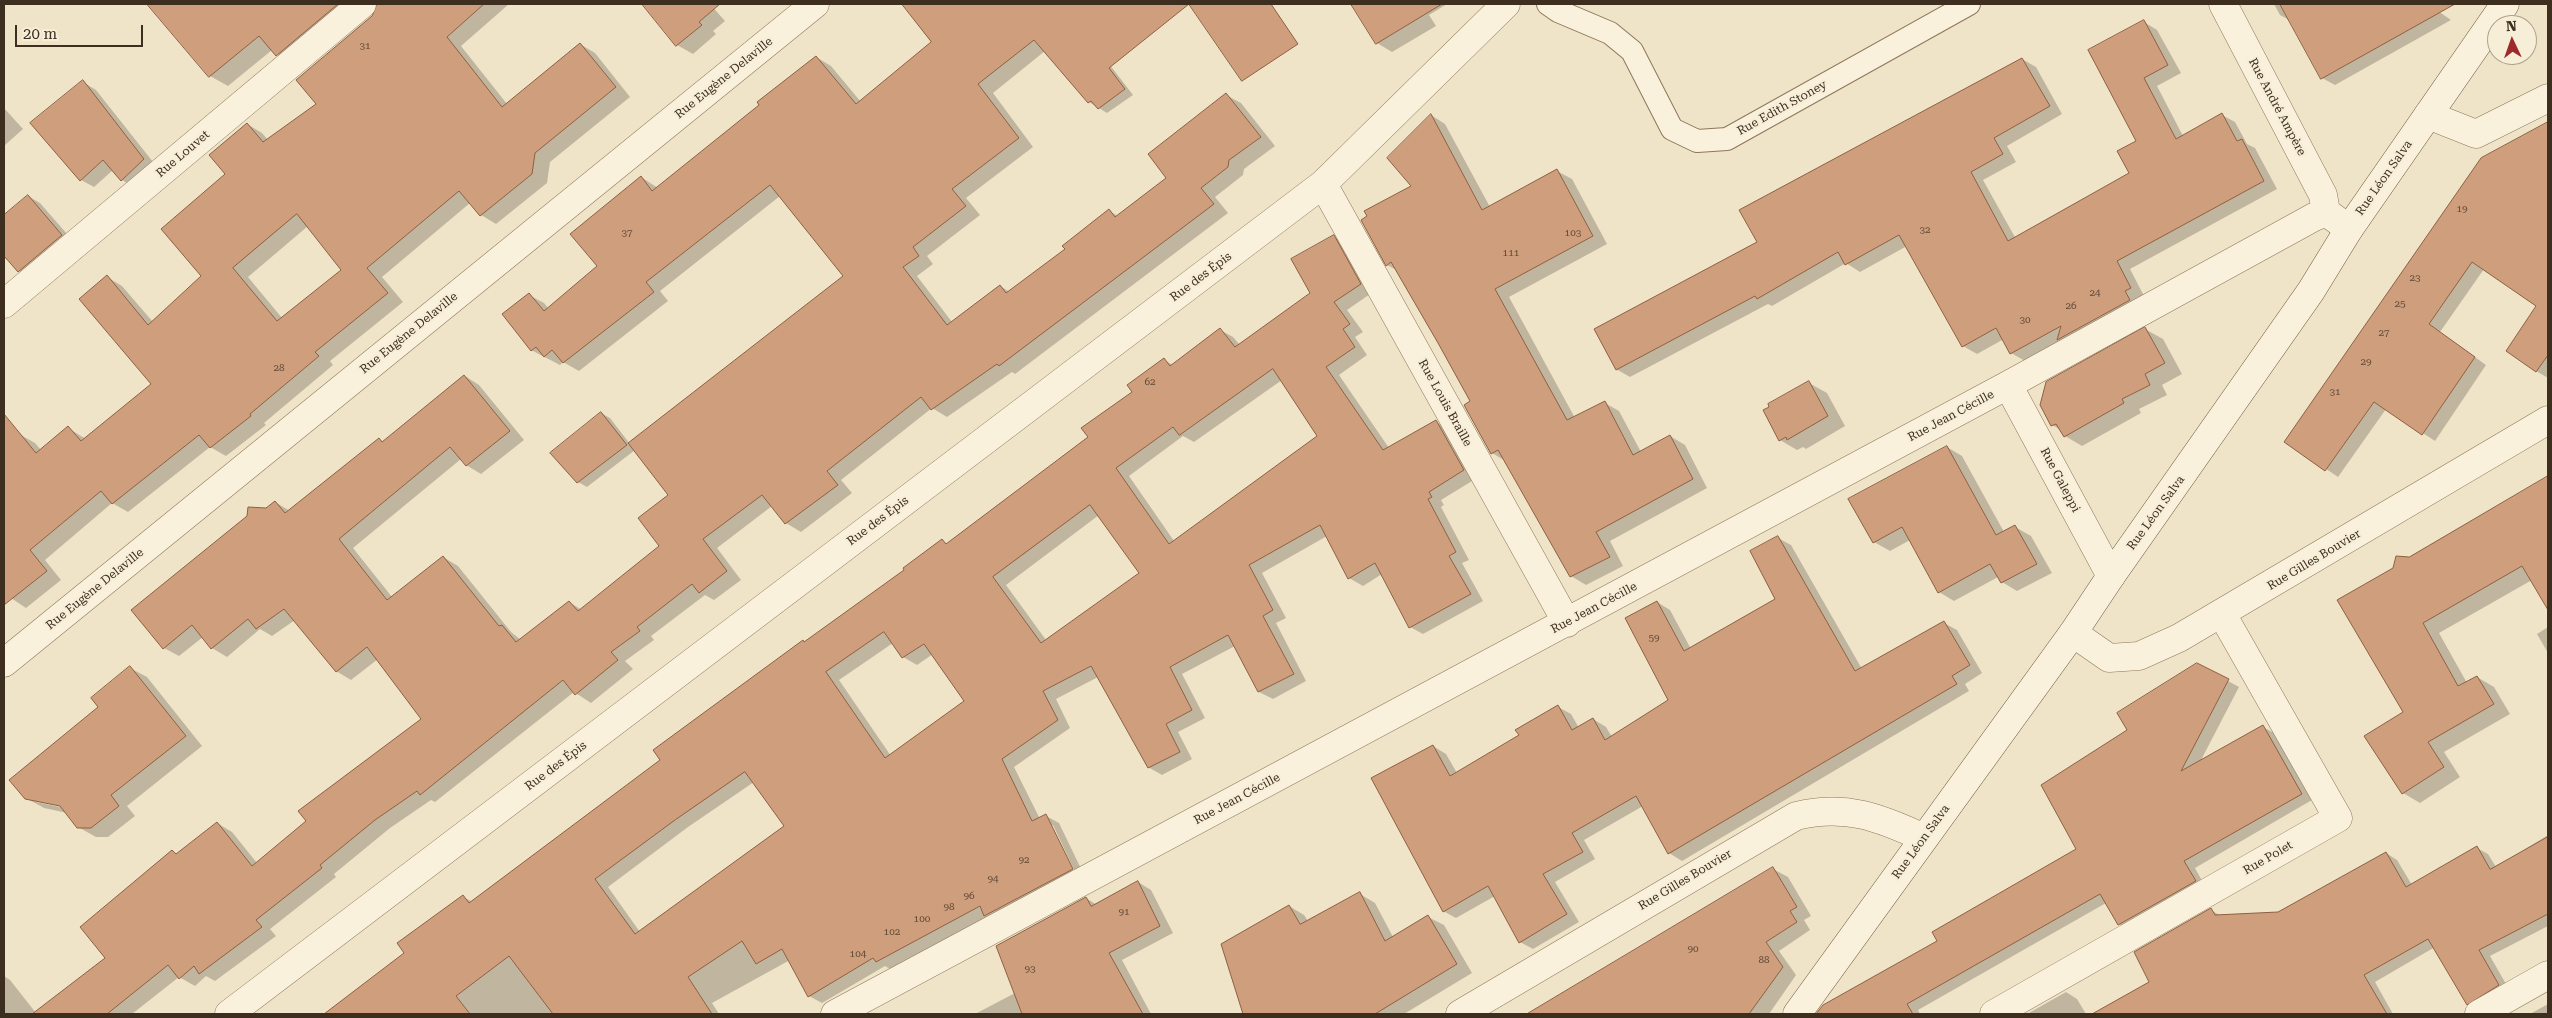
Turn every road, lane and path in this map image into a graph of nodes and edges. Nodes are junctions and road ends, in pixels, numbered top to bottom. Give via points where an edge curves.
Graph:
1 (362, 4) edge
2 (815, 4) edge
3 (1506, 4) edge
4 (1548, 4) edge
5 (1969, 4) edge
6 (2223, 4) edge
7 (2505, 4) edge
8 (2548, 98) edge
9 (2428, 115) junction
10 (1323, 184) junction
11 (2326, 212) junction
12 (2348, 229) junction
13 (4, 304) edge
14 (2008, 385) junction
15 (2548, 420) edge
16 (2111, 576) junction
17 (2222, 614) junction
18 (1566, 623) junction
19 (2074, 633) junction
20 (4, 663) edge
21 (1924, 838) junction
22 (2548, 975) edge
23 (229, 1014) edge
24 (835, 1014) edge
25 (1460, 1014) edge
26 (1797, 1014) edge
27 (1994, 1014) edge
28 (2479, 1014) edge

1 - 13 street, Rue Louvet
2 - 20 street, Rue Eugène Delaville
3 - 10 street, Rue des Épis
4 - 5 lane, Rue Edith Stoney via 1610,32 1632,51 1672,129 1697,141 1727,139
6 - 11 street, Rue André Ampère via 2323,196
7 - 9 street, Rue Léon Salva
8 - 9 street via 2476,134
9 - 12 street, Rue Léon Salva
10 - 18 street, Rue Louis Braille
10 - 23 street, Rue des Épis
11 - 12 street
11 - 14 street, Rue Jean Cécille
12 - 16 street, Rue Léon Salva via 2311,291
14 - 16 street, Rue Galeppi
14 - 18 street, Rue Jean Cécille
15 - 17 street, Rue Gilles Bouvier
16 - 19 street, Rue Léon Salva
17 - 19 street, Rue Gilles Bouvier via 2139,656 2109,658
17 - 27 street, Rue Polet via 2338,818
18 - 24 street, Rue Jean Cécille
19 - 21 street, Rue Léon Salva
21 - 25 street, Rue Gilles Bouvier via 1861,813 1821,810 1796,816
21 - 26 street, Rue Léon Salva
22 - 28 street

